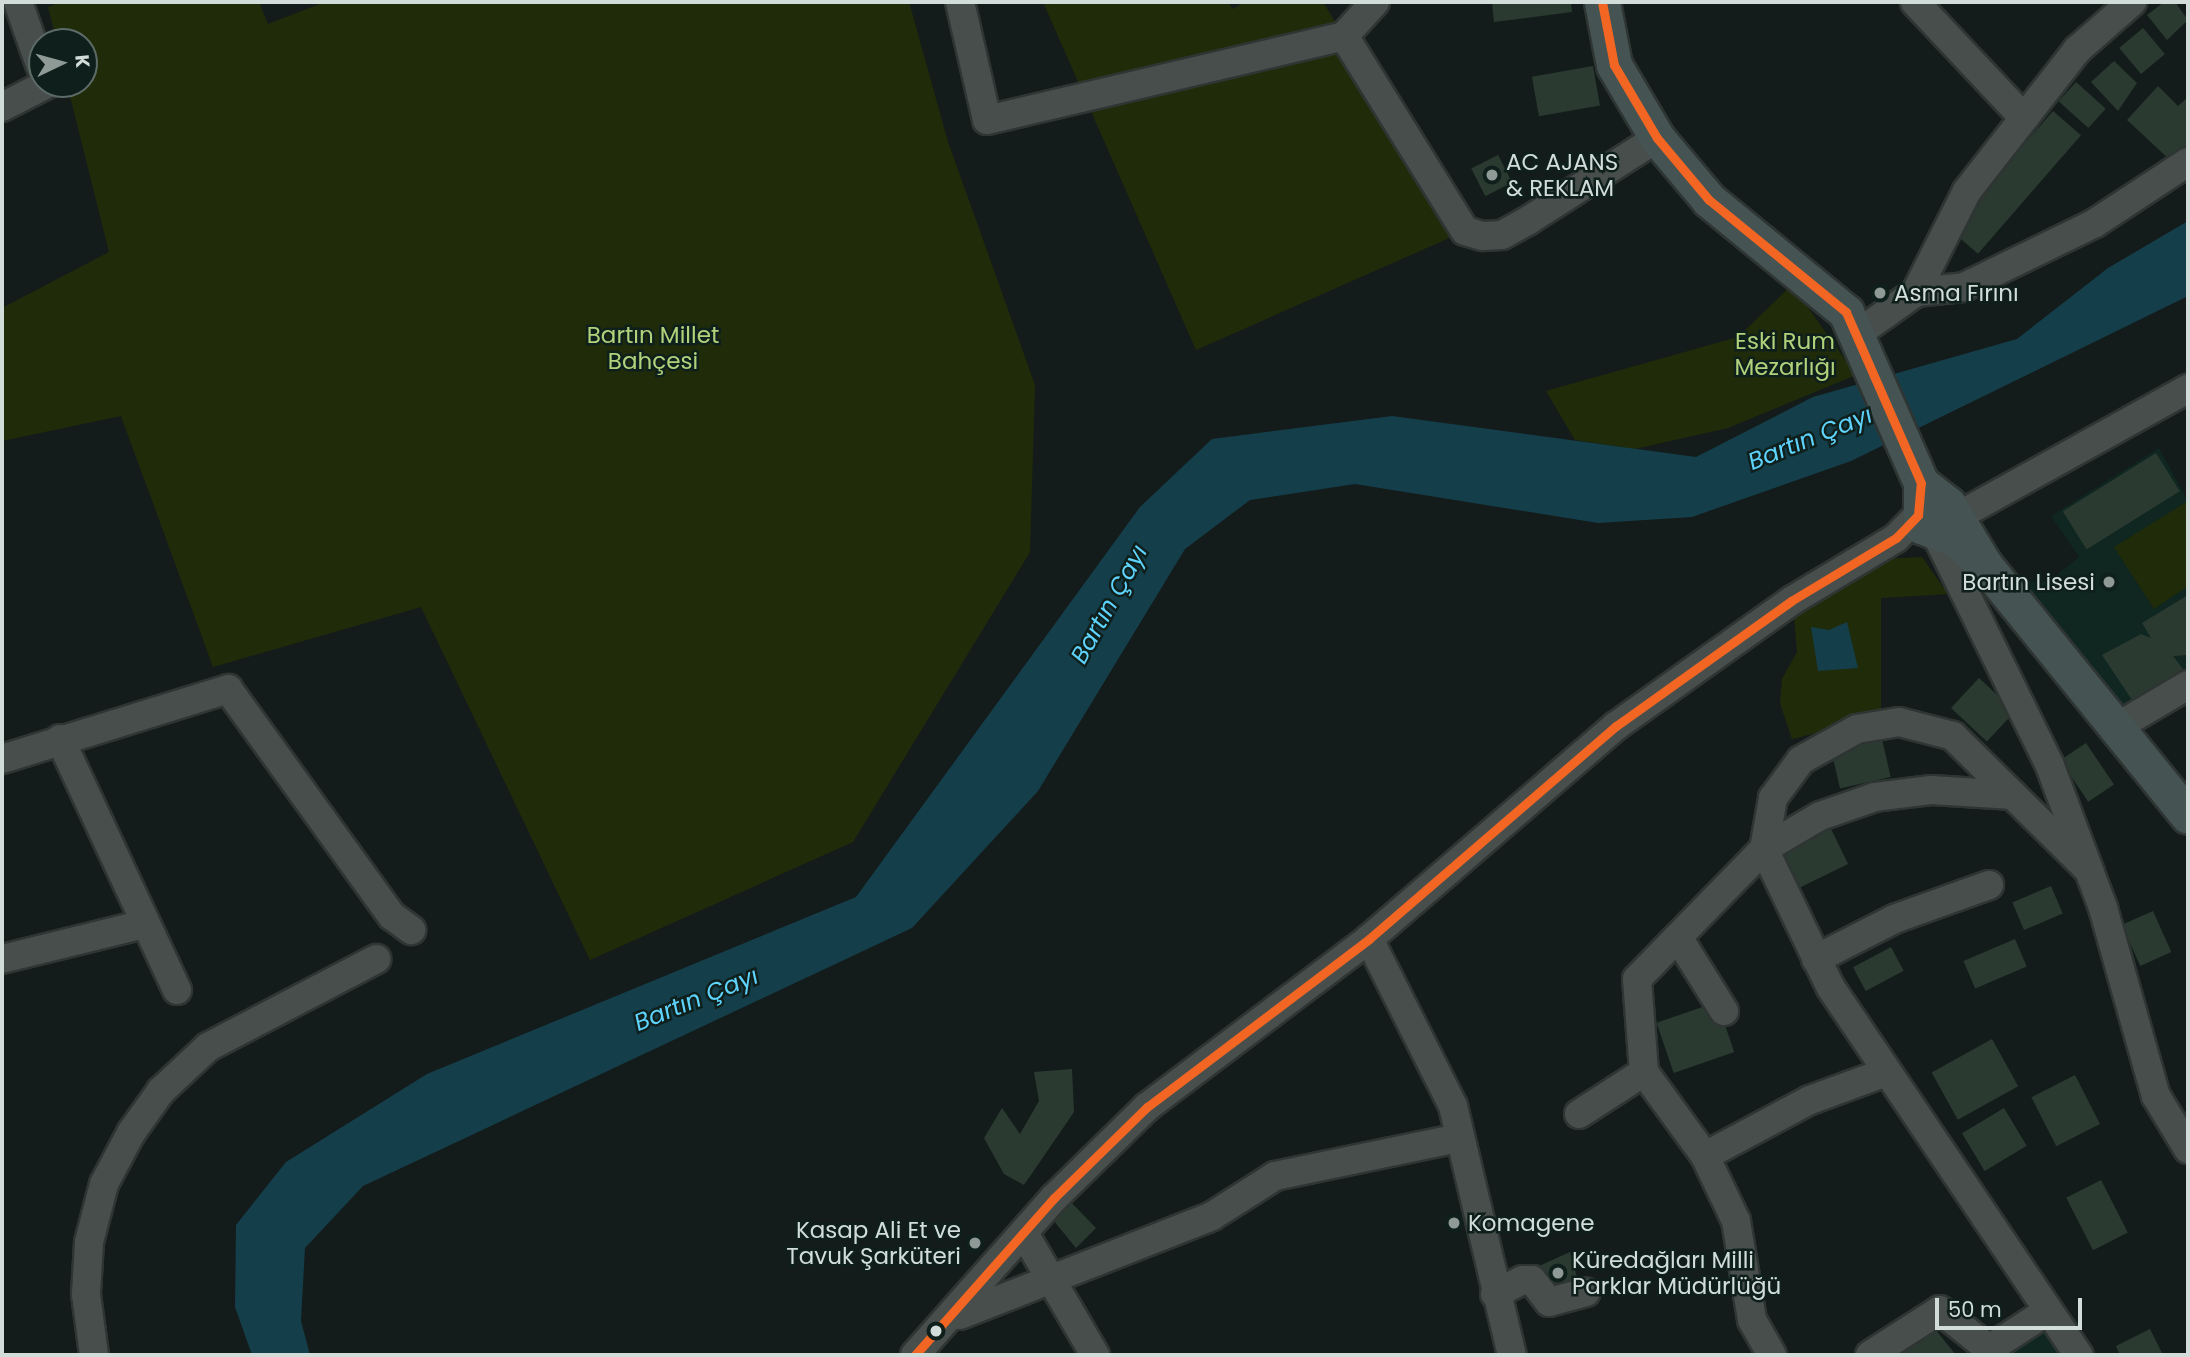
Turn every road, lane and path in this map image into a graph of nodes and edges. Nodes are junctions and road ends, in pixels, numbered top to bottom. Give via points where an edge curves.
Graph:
1 (18, 2) edge
2 (960, 2) edge
3 (1375, 2) edge
4 (1602, 2) edge
5 (1915, 2) edge
6 (2132, 2) edge
7 (28, 30) edge
8 (1344, 36) junction
9 (28, 94) edge
10 (2, 107) edge
11 (2024, 118) junction
12 (1657, 138) junction
13 (2188, 162) edge
14 (1916, 292) junction
15 (1862, 342) junction
16 (2188, 389) edge
17 (1935, 516) junction
18 (2188, 685) edge
19 (2117, 727) junction
20 (60, 739) junction
21 (2, 759) edge
22 (2013, 795) junction
23 (2188, 816) edge
24 (1764, 849) junction
25 (2089, 870) junction
26 (1989, 885) dead end
27 (145, 924) junction
28 (411, 930) dead end
29 (1369, 939) junction
30 (1679, 939) junction
31 (2, 959) edge
32 (376, 959) dead end
33 (1816, 959) junction
34 (177, 990) dead end
35 (1724, 1011) dead end
36 (1644, 1072) junction
37 (1886, 1072) junction
38 (1579, 1114) dead end
39 (1459, 1138) junction
40 (2188, 1149) edge
41 (1704, 1156) junction
42 (1026, 1235) junction
43 (1052, 1274) junction
44 (1586, 1292) dead end
45 (1495, 1294) junction
46 (2048, 1311) junction
47 (952, 1319) junction
48 (94, 1355) edge
49 (915, 1355) edge
50 (1095, 1355) edge
51 (1513, 1355) edge
52 (1772, 1355) edge
53 (1870, 1355) edge
54 (2079, 1355) edge

1 - 7 street
2 - 8 street via 987,120
3 - 8 street
4 - 12 main road via 1614,65
5 - 11 street
6 - 11 street via 2077,50
8 - 12 street via 1465,231 1502,235
9 - 10 street
11 - 14 street via 1967,191
12 - 15 main road via 1709,200 1846,312
13 - 14 street via 2095,223 1964,287
14 - 15 street
15 - 17 main road
16 - 17 street
17 - 19 main road via 1984,564
17 - 25 street via 2050,766
17 - 29 street via 1791,601 1616,726
18 - 19 street
19 - 23 main road
20 - 21 street
20 - 27 street
20 - 28 street via 228,689 391,916
22 - 24 street via 1931,790 1875,797 1820,816
22 - 24 street via 1953,737 1899,722 1857,729 1801,760 1773,798
22 - 25 street
24 - 30 street
24 - 33 street
25 - 40 street via 2156,1096
26 - 33 street via 1894,919
27 - 31 street
27 - 34 street
29 - 39 street via 1453,1106
29 - 42 street via 1147,1107 1054,1198
30 - 35 street
30 - 36 street via 1637,979
32 - 48 street via 208,1047 139,1122 104,1184 89,1242 86,1294
33 - 37 street
36 - 38 street
36 - 41 street
37 - 41 street via 1810,1100
37 - 46 street
39 - 43 street via 1275,1176 1212,1216
39 - 45 street
41 - 52 street via 1736,1221 1752,1320
42 - 43 street
42 - 47 street
43 - 47 street
43 - 50 street
44 - 45 street via 1549,1302 1532,1280 1523,1280
45 - 51 street
46 - 53 street via 1989,1349 1940,1310
46 - 54 street
47 - 49 street

